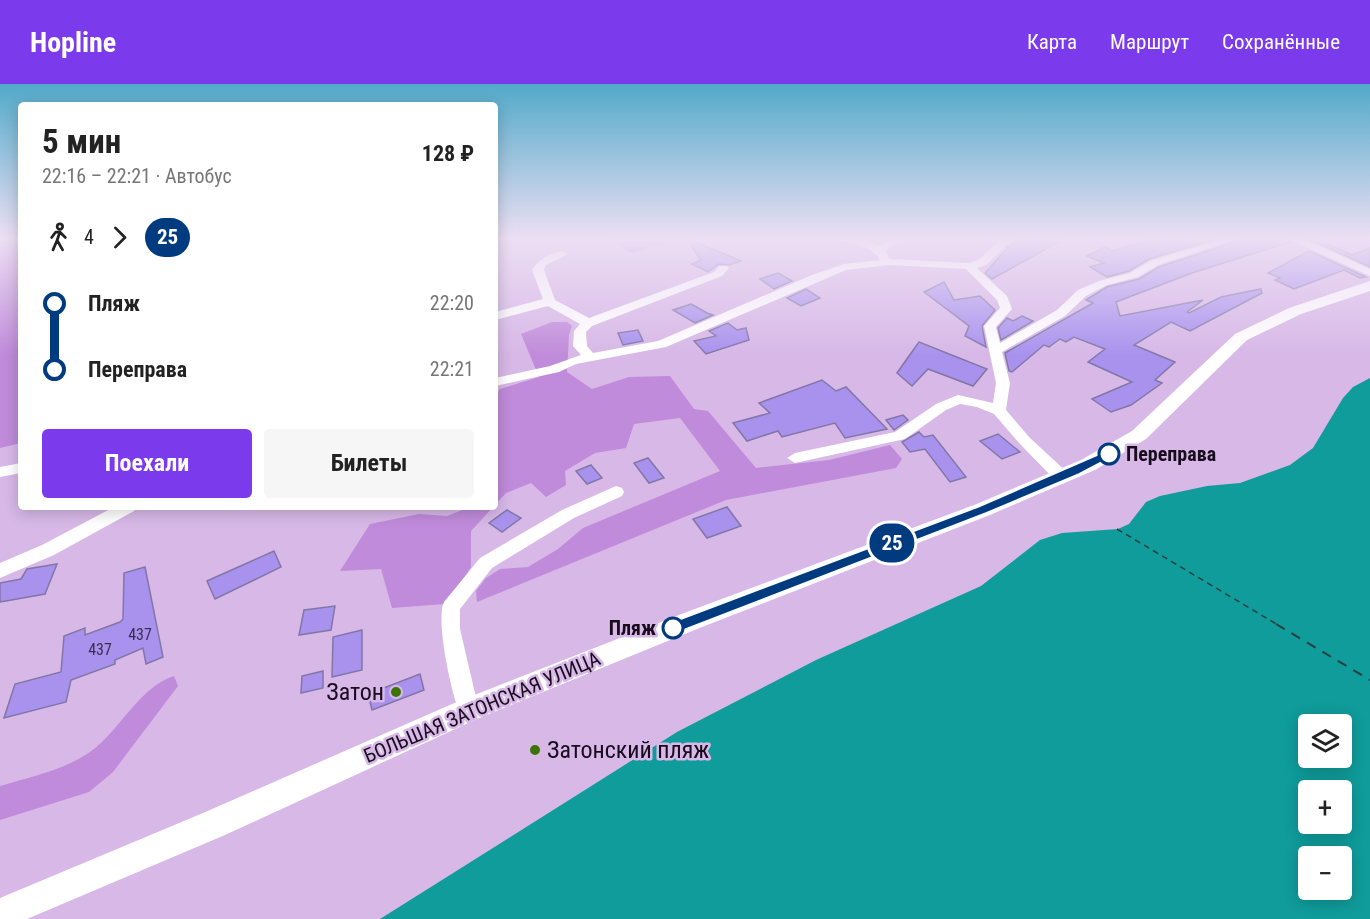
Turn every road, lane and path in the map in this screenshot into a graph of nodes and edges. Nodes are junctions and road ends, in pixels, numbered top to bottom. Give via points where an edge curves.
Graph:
1 (541, 277) edge
2 (710, 277) edge
3 (816, 277) edge
4 (980, 277) edge
5 (1126, 277) edge
6 (1370, 286) edge
7 (550, 302) junction
8 (498, 315) edge
9 (588, 323) junction
10 (996, 350) junction
11 (589, 357) junction
12 (498, 381) edge
13 (999, 411) junction
14 (795, 458) dead end
15 (18, 469) edge
16 (0, 472) edge
17 (1062, 477) junction
18 (616, 492) dead end
19 (122, 510) edge
20 (0, 571) edge
21 (468, 710) junction
22 (0, 914) edge

1 - 7 street
2 - 9 street
3 - 11 street via 684,336
4 - 10 street via 1003,299 1006,309 990,326
5 - 10 street via 1082,293 1061,313
6 - 17 street, БОЛЬШАЯ ЗАТОНСКАЯ УЛИЦА via 1295,311 1241,337 1139,435
7 - 8 street
7 - 9 street
9 - 11 street via 580,331 580,346
10 - 13 street via 1003,383
11 - 12 street
13 - 14 street via 958,399 900,436
13 - 17 street
15 - 16 street
17 - 21 street, БОЛЬШАЯ ЗАТОНСКАЯ УЛИЦА
18 - 21 street via 568,514 486,563 451,606 450,629
19 - 20 street
21 - 22 street, БОЛЬШАЯ ЗАТОНСКАЯ УЛИЦА via 214,824

